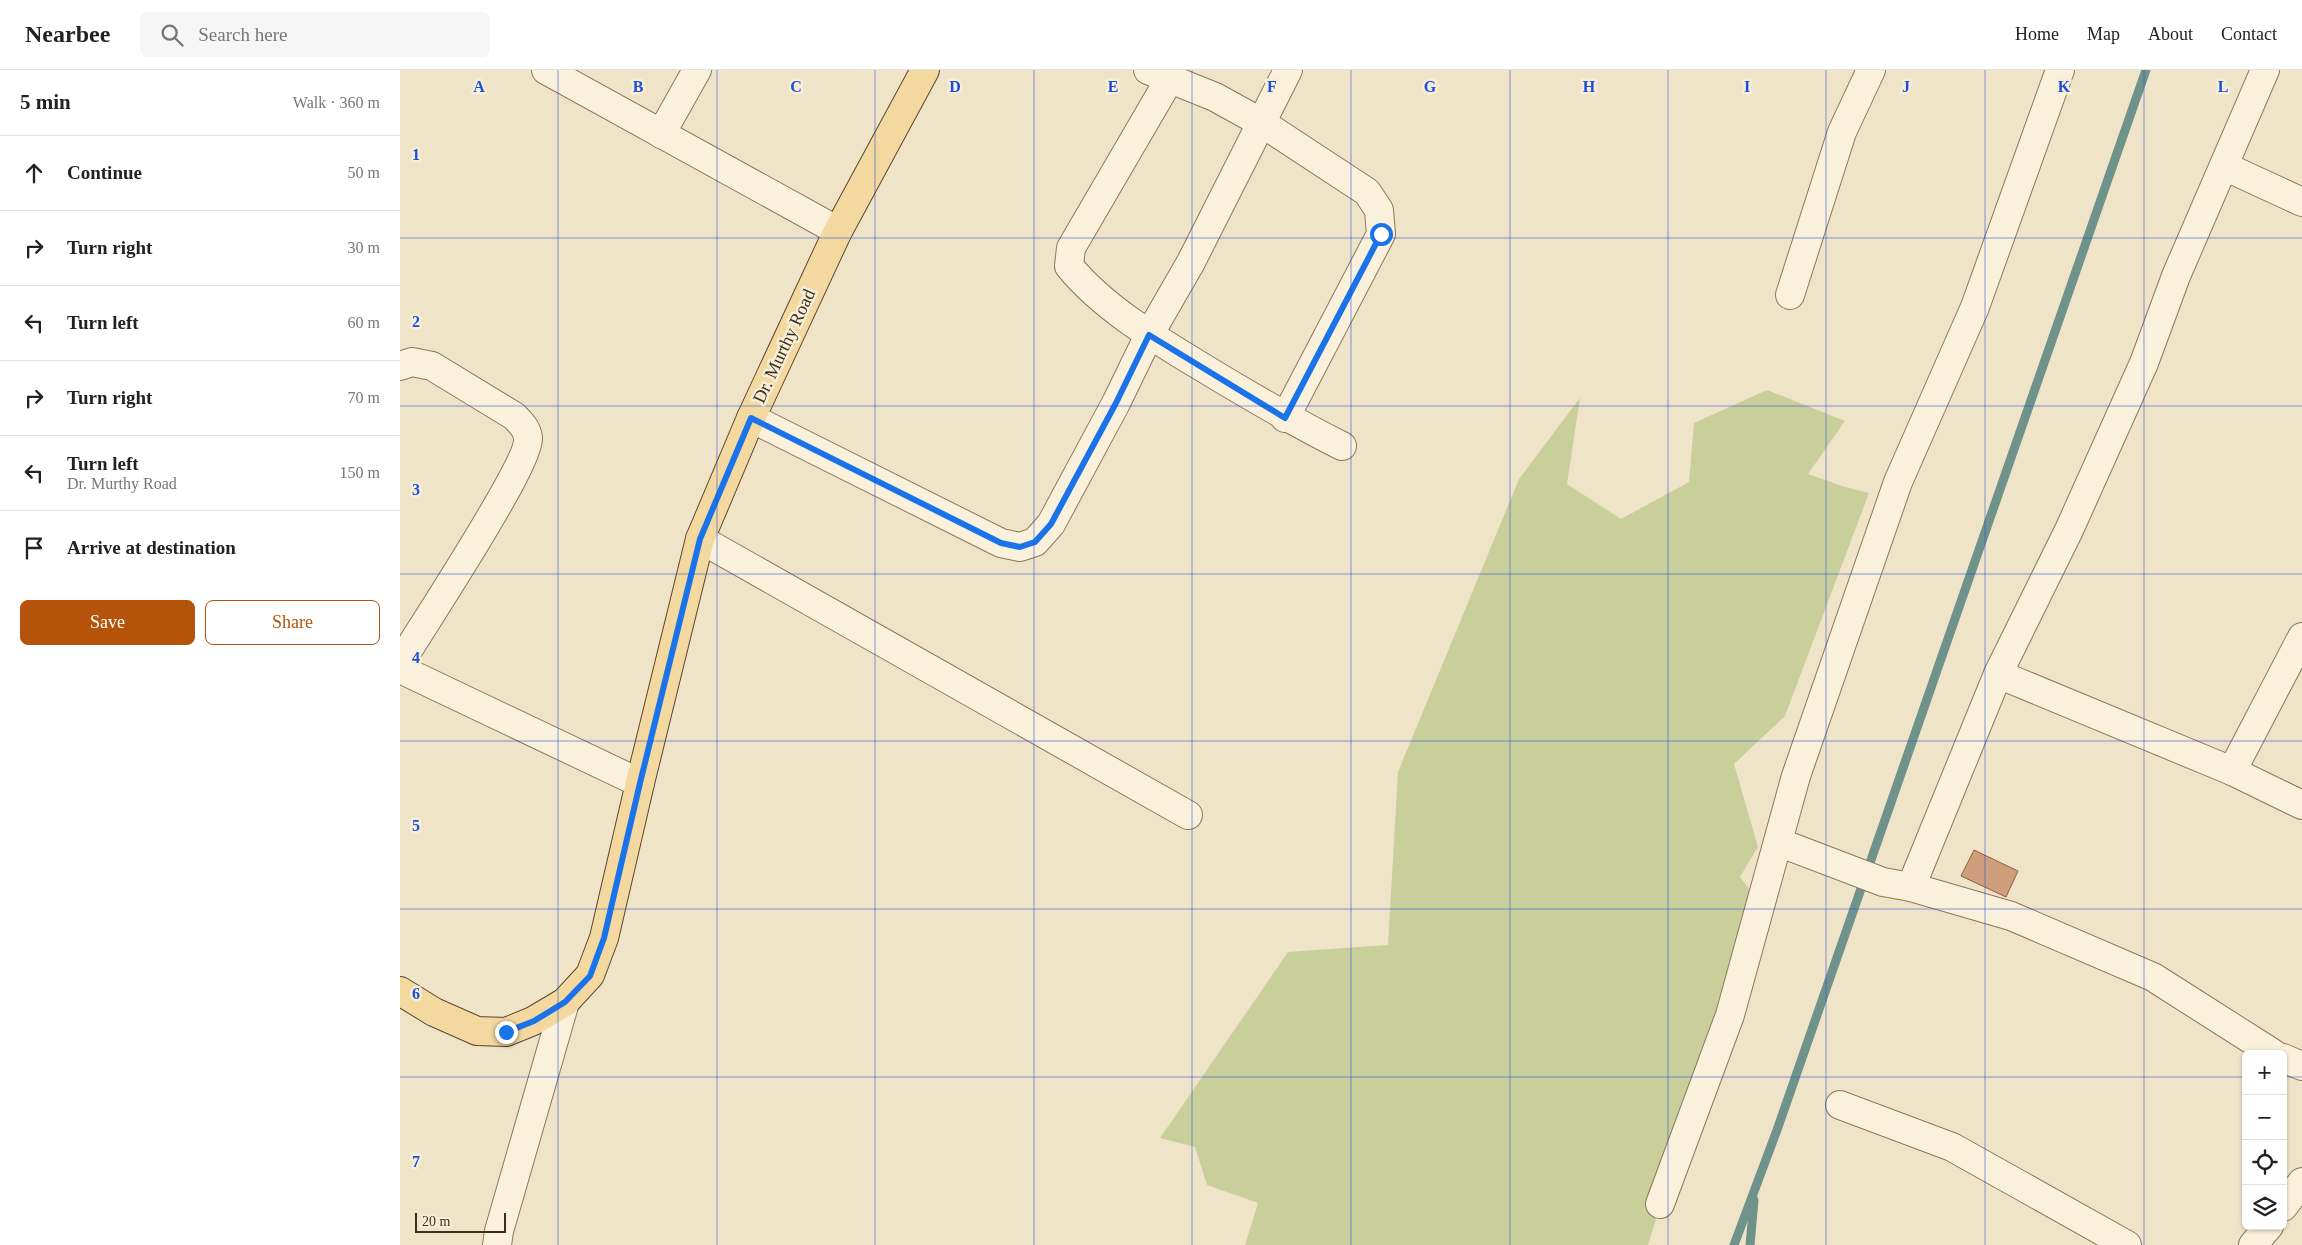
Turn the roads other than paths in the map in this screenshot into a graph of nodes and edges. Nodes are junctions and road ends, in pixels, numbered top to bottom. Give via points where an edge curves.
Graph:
1 (546, 70) edge
2 (697, 70) edge
3 (925, 70) edge
4 (1288, 70) edge
5 (1871, 70) edge
6 (2060, 70) edge
7 (2265, 70) edge
8 (1158, 75) edge
9 (1262, 123) junction
10 (661, 134) junction
11 (2224, 166) junction
12 (2302, 202) edge
13 (838, 231) junction
14 (1790, 295) dead end
15 (1149, 335) junction
16 (400, 366) edge
17 (751, 418) junction
18 (1285, 418) junction
19 (1342, 446) dead end
20 (700, 539) junction
21 (2302, 637) edge
22 (400, 664) edge
23 (400, 669) edge
24 (1998, 674) junction
25 (2232, 770) junction
26 (640, 783) junction
27 (2302, 805) edge
28 (1188, 815) dead end
29 (1778, 842) junction
30 (1911, 887) junction
31 (400, 991) edge
32 (565, 1002) junction
33 (2268, 1050) edge
34 (2287, 1060) edge
35 (2302, 1066) edge
36 (1840, 1105) dead end
37 (2302, 1182) edge
38 (2287, 1202) edge
39 (1660, 1204) dead end
40 (2266, 1230) edge
41 (497, 1245) edge
42 (2127, 1245) edge
43 (2253, 1245) edge

1 - 10 street
2 - 10 street
3 - 13 main road, Dr. Murthy Road
4 - 9 street
5 - 14 street via 1842,132
6 - 29 street via 1975,307 1898,482 1796,776
7 - 11 street
8 - 9 street via 1215,98
8 - 15 street via 1071,248 1069,266 1081,280
9 - 15 street via 1191,262
9 - 18 street via 1367,192 1379,210 1381,234
10 - 13 street
11 - 12 street
11 - 24 street via 2176,276 2140,372 2070,530
13 - 17 main road, Dr. Murthy Road
15 - 17 street via 1051,524 1035,542 1020,547 1001,543
15 - 18 street
16 - 22 street via 412,362 432,366 514,416 525,427 528,438 525,453 507,489
17 - 20 main road, Dr. Murthy Road
18 - 19 street
20 - 26 main road, Dr. Murthy Road
20 - 28 street
21 - 25 street
23 - 26 street
24 - 25 street
24 - 30 street
25 - 27 street
26 - 32 main road, Dr. Murthy Road via 604,938 590,976
29 - 30 street via 1883,882
29 - 39 street via 1730,1015
30 - 33 street via 2011,916 2153,977
31 - 32 main road, Dr. Murthy Road via 434,1012 477,1031 506,1032 534,1021
32 - 41 street
34 - 35 street
36 - 42 street via 1952,1147
37 - 38 street
40 - 43 street

